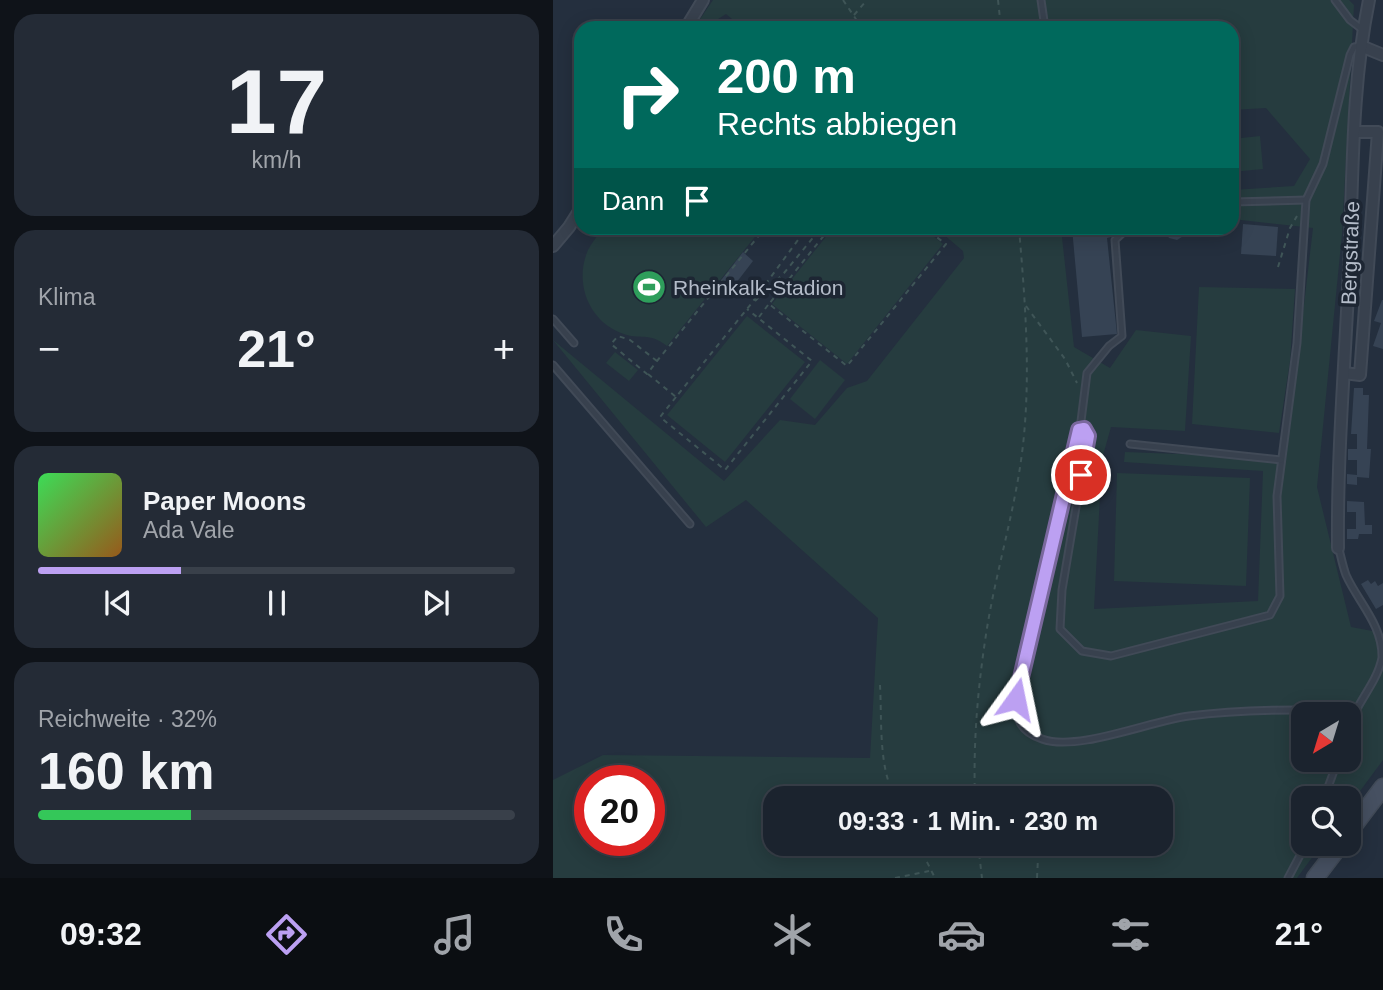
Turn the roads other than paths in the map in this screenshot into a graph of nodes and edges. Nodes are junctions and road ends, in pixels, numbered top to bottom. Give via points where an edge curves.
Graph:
1 (703, 0) edge
2 (1041, 0) edge
3 (1335, 0) edge
4 (1369, 0) edge
5 (690, 21) edge
6 (1044, 21) edge
7 (1363, 30) junction
8 (1361, 46) junction
9 (1383, 55) edge
10 (1355, 132) junction
11 (1306, 200) junction
12 (1239, 202) edge
13 (574, 220) edge
14 (1120, 235) edge
15 (553, 246) edge
16 (553, 319) edge
17 (574, 343) dead end
18 (553, 365) edge
19 (1344, 373) junction
20 (1079, 430) junction
21 (1130, 444) dead end
22 (1281, 460) junction
23 (690, 524) dead end
24 (1338, 548) joint
25 (1360, 702) edge
26 (1291, 710) edge
27 (1383, 787) edge
28 (1361, 816) edge
29 (1300, 856) edge
30 (1332, 856) edge
31 (1288, 878) edge
32 (1315, 878) edge

1 - 5 street
2 - 6 lane
3 - 7 lane
4 - 7 street, Bergstraße
7 - 8 street, Bergstraße
8 - 9 street
8 - 10 street, Bergstraße
8 - 11 lane via 1350,55 1323,164
10 - 19 street, Bergstraße
10 - 19 street, Bergstraße via 1378,132 1360,375
11 - 12 lane
11 - 22 lane via 1297,343
13 - 15 street
14 - 20 lane via 1115,240 1122,337 1087,373
16 - 17 lane
18 - 23 lane
19 - 24 street, Bergstraße
20 - 22 lane via 1084,429 1088,436 1062,590 1060,629 1082,651 1111,656 1270,615 1280,596 1277,496
20 - 26 lane via 1016,699 1015,716 1025,730 1043,740 1070,742 1188,716
21 - 22 lane
24 - 25 lane via 1347,576 1383,639 1383,657
27 - 28 street
29 - 31 lane
30 - 32 street

